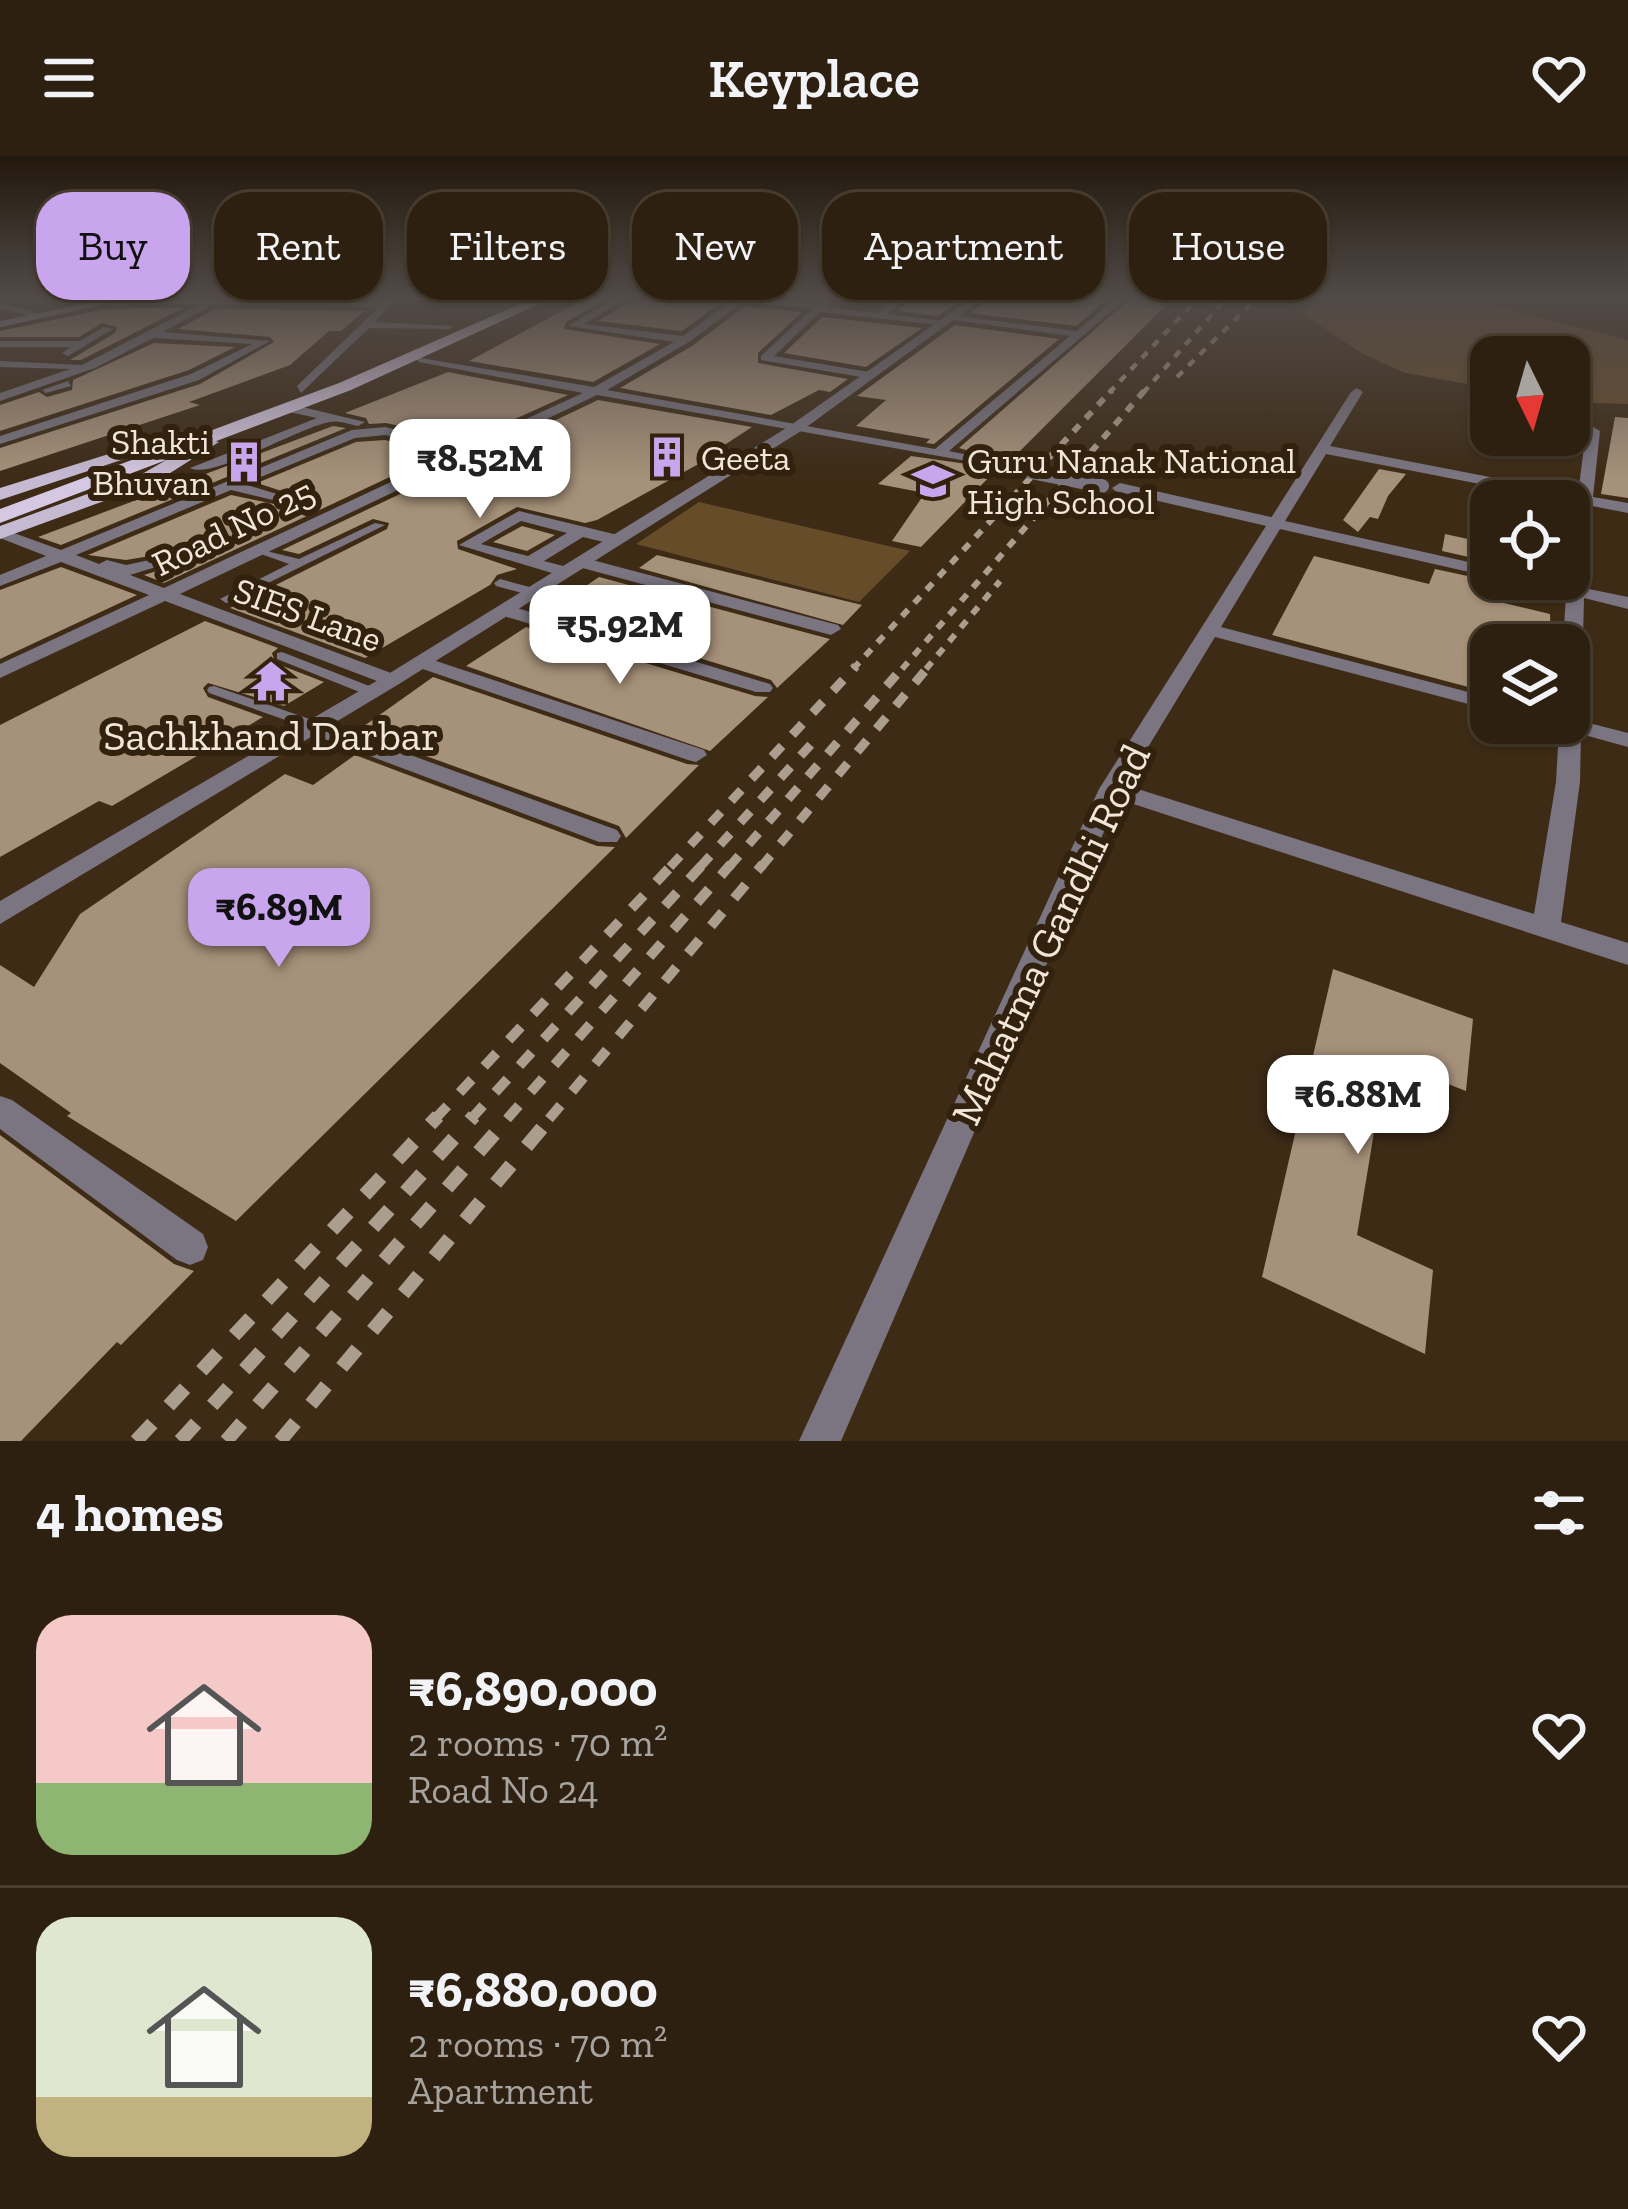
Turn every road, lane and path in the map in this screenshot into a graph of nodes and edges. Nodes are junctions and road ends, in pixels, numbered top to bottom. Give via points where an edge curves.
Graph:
1 (67, 357) edge
2 (109, 357) edge
3 (233, 357) edge
4 (334, 357) edge
5 (376, 357) edge
6 (423, 357) edge
7 (656, 357) edge
8 (766, 357) edge
9 (896, 357) edge
10 (1052, 357) edge
11 (419, 359) junction
12 (0, 364) edge
13 (61, 365) junction
14 (91, 366) junction
15 (869, 376) junction
16 (301, 389) junction
17 (596, 392) junction
18 (1357, 392) dead end
19 (0, 397) edge
20 (293, 409) junction
21 (331, 417) junction
22 (358, 422) dead end
23 (796, 428) junction
24 (1593, 431) dead end
25 (0, 440) edge
26 (264, 442) junction
27 (201, 444) junction
28 (290, 449) dead end
29 (1322, 449) junction
30 (469, 452) junction
31 (939, 454) junction
32 (974, 460) dead end
33 (1005, 467) dead end
34 (1482, 480) edge
35 (1588, 480) edge
36 (227, 482) junction
37 (252, 492) junction
38 (0, 494) edge
39 (1590, 501) edge
40 (285, 502) dead end
41 (1628, 508) edge
42 (0, 513) edge
43 (177, 515) junction
44 (1275, 523) junction
45 (379, 525) dead end
46 (581, 531) junction
47 (0, 533) edge
48 (616, 540) junction
49 (262, 550) junction
50 (62, 556) junction
51 (154, 562) dead end
52 (299, 563) junction
53 (529, 563) junction
54 (573, 567) junction
55 (1470, 567) edge
56 (0, 580) edge
57 (500, 583) dead end
58 (533, 592) junction
59 (1590, 594) edge
60 (166, 597) junction
61 (226, 599) dead end
62 (1628, 603) edge
63 (504, 610) junction
64 (831, 628) dead end
65 (1207, 629) junction
66 (281, 656) dead end
67 (421, 662) junction
68 (0, 672) edge
69 (382, 686) junction
70 (763, 688) dead end
71 (214, 690) dead end
72 (1470, 698) edge
73 (315, 726) junction
74 (1590, 730) edge
75 (1628, 740) edge
76 (1566, 744) edge
77 (696, 755) dead end
78 (1111, 790) junction
79 (608, 836) dead end
80 (0, 914) edge
81 (1546, 928) junction
82 (1628, 954) edge
83 (0, 1110) edge
84 (190, 1247) dead end
85 (829, 1437) edge

1 - 13 street
2 - 14 street
3 - 25 street via 195,377
4 - 16 street
5 - 16 highway
6 - 11 highway
7 - 17 street, Road No 25
8 - 15 street
9 - 15 street
10 - 31 street
11 - 17 street
11 - 20 highway
12 - 13 street
13 - 14 street
14 - 19 street via 60,385
15 - 23 street
16 - 27 highway
17 - 23 street
17 - 30 street, Road No 25
18 - 29 street, Mahatma Gandhi Road
20 - 21 street
20 - 27 highway
21 - 22 street
21 - 26 street
23 - 31 street
23 - 48 street
24 - 35 street
26 - 27 street
26 - 27 street
26 - 28 street
27 - 36 street via 194,470
27 - 38 main road
27 - 42 highway
27 - 47 main road via 149,478
29 - 34 street
29 - 44 street, Mahatma Gandhi Road
30 - 36 street via 361,432
30 - 49 street, Road No 25
31 - 32 street
33 - 44 street, bridge
36 - 37 street
36 - 43 street
37 - 40 street
37 - 43 street
39 - 41 street
43 - 50 street
43 - 51 street via 93,560 126,571
44 - 55 street
44 - 65 street, Mahatma Gandhi Road
45 - 52 lane
46 - 48 street
46 - 53 street
46 - 53 street via 517,517 466,545
47 - 50 street, SIES Lane
48 - 54 street
49 - 52 lane
49 - 60 street, Road No 25
50 - 56 street
50 - 60 street, SIES Lane
52 - 61 lane
53 - 54 street
54 - 58 street
54 - 64 street
57 - 58 lane
58 - 63 street
59 - 62 street
60 - 68 street, Road No 25
60 - 69 street, SIES Lane
63 - 67 street
63 - 70 street
65 - 72 street
65 - 78 street, Mahatma Gandhi Road
66 - 69 lane
67 - 69 street
67 - 77 street
69 - 73 street
71 - 73 lane
73 - 79 street
73 - 80 street
74 - 75 street
76 - 81 street
78 - 81 street
78 - 85 street, Mahatma Gandhi Road
81 - 82 street
83 - 84 street

